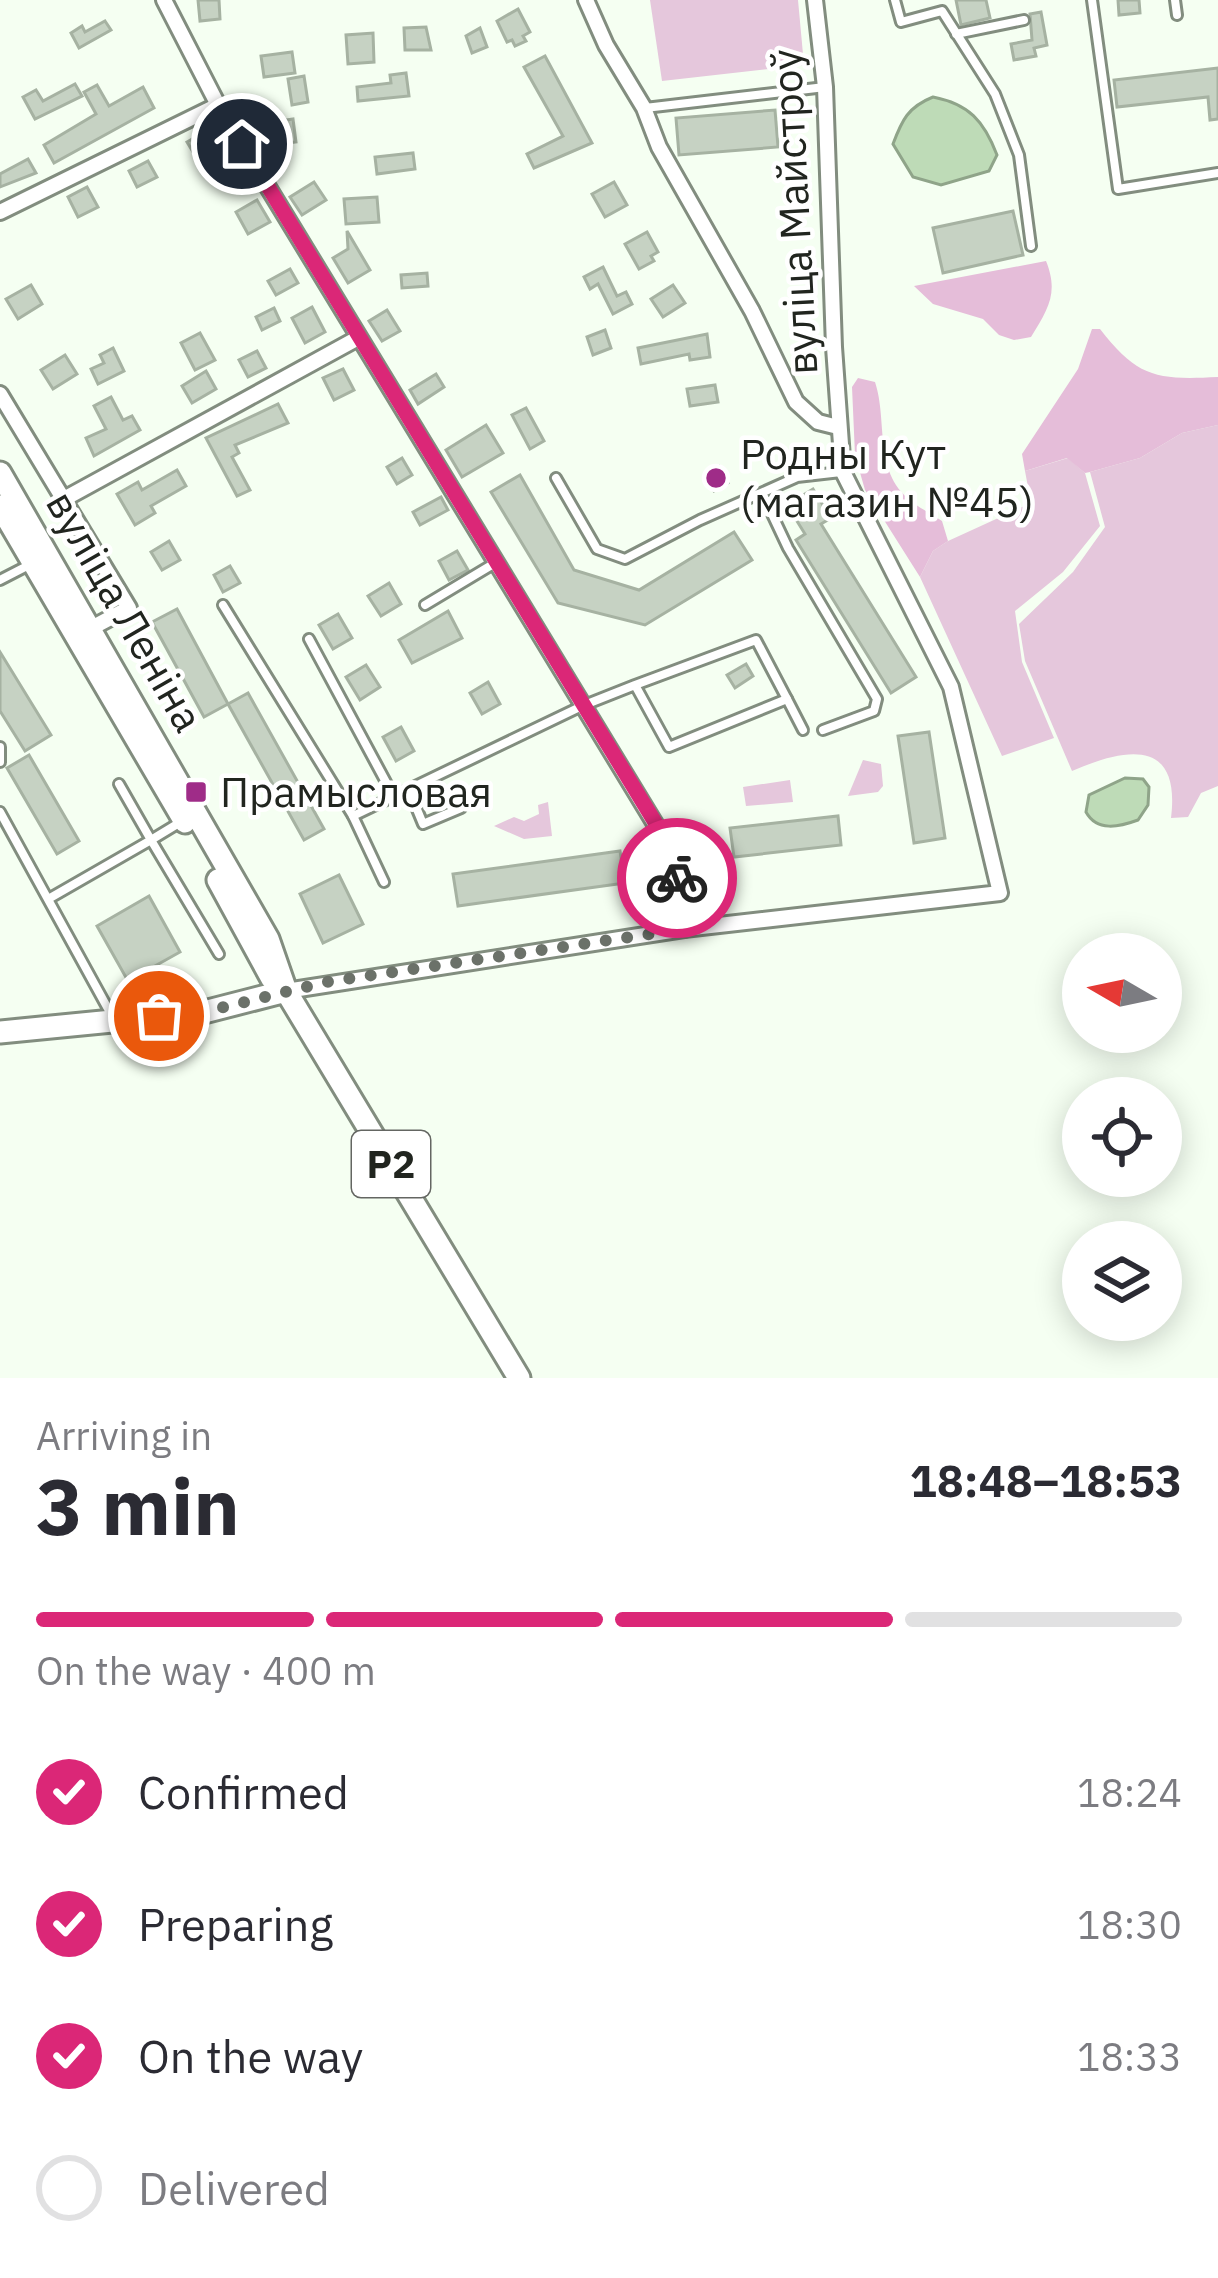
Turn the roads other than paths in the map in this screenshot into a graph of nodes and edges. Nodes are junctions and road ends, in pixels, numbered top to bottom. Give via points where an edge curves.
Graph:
1 (164, 0) edge
2 (586, 0) edge
3 (815, 0) edge
4 (895, 0) edge
5 (1092, 0) edge
6 (1175, 0) edge
7 (1178, 15) dead end
8 (1024, 20) dead end
9 (956, 34) junction
10 (825, 87) junction
11 (218, 105) junction
12 (644, 108) junction
13 (1218, 172) edge
14 (0, 212) edge
15 (1031, 246) dead end
16 (358, 338) junction
17 (0, 394) edge
18 (838, 427) junction
19 (843, 472) junction
20 (0, 473) edge
21 (556, 478) dead end
22 (763, 495) junction
23 (64, 499) junction
24 (0, 506) edge
25 (40, 560) junction
26 (496, 562) junction
27 (0, 580) edge
28 (223, 605) dead end
29 (425, 605) dead end
30 (82, 633) junction
31 (309, 639) dead end
32 (635, 685) junction
33 (787, 698) junction
34 (582, 706) junction
35 (803, 730) dead end
36 (823, 730) dead end
37 (0, 747) edge
38 (0, 762) edge
39 (119, 784) dead end
40 (409, 790) junction
41 (394, 796) junction
42 (460, 808) dead end
43 (0, 812) edge
44 (353, 816) junction
45 (190, 818) junction
46 (151, 840) junction
47 (384, 881) dead end
48 (50, 898) junction
49 (684, 929) junction
50 (254, 948) junction
51 (219, 954) dead end
52 (286, 991) junction
53 (229, 1006) junction
54 (114, 1020) junction
55 (0, 1032) edge
56 (520, 1378) edge

1 - 11 street
2 - 12 street
3 - 10 street, вуліца Майстроў
4 - 9 lane via 902,22 942,11
5 - 13 lane via 1118,190
6 - 7 lane
8 - 9 lane
9 - 15 lane via 995,94 1019,155
10 - 12 lane
10 - 18 street, вуліца Майстроў
11 - 14 street
11 - 16 street
12 - 18 street via 796,402
16 - 23 street
16 - 26 street
17 - 23 street
18 - 19 street, вуліца Майстроў
19 - 22 lane via 797,477
19 - 49 street, вуліца Майстроў via 952,687 1000,893
20 - 25 main road, вуліца Леніна / Р2
21 - 22 lane via 597,549 625,559
22 - 36 lane via 877,699 874,711
23 - 30 street via 129,608
24 - 25 main road, вуліца Леніна / Р2
25 - 27 lane
25 - 30 main road, вуліца Леніна / Р2
26 - 29 lane
26 - 34 street
28 - 44 lane
30 - 45 main road, вуліца Леніна / Р2
31 - 41 lane
32 - 33 lane via 756,640
32 - 33 lane via 669,747
32 - 34 lane
33 - 35 lane
34 - 40 lane
34 - 49 street via 661,832
37 - 38 lane
39 - 46 lane
40 - 41 lane
40 - 42 lane via 423,824
41 - 44 lane
43 - 48 lane
44 - 47 lane
45 - 46 lane
45 - 50 main road, вуліца Леніна / Р2
45 - 52 main road, вуліца Леніна / Р2 via 268,939
46 - 48 lane
46 - 51 lane
48 - 54 lane
49 - 52 street, вуліца Майстроў
50 - 52 main road, вуліца Леніна / Р2
50 - 53 main road via 252,978
52 - 53 main road
52 - 56 main road, Р2
53 - 54 main road
54 - 55 main road

